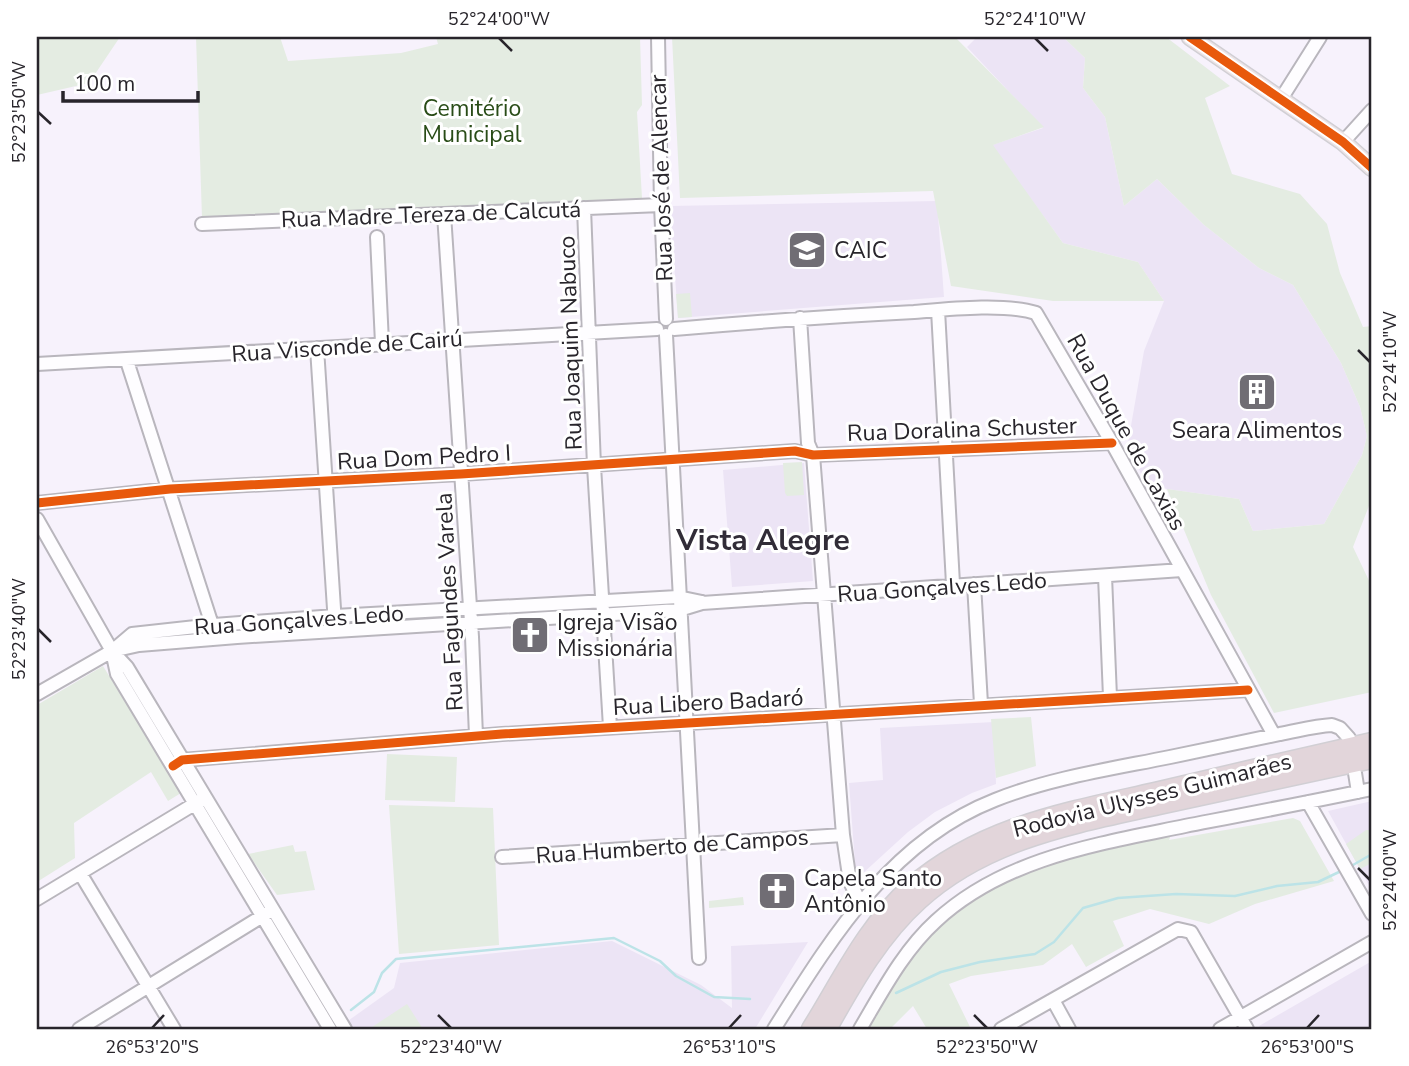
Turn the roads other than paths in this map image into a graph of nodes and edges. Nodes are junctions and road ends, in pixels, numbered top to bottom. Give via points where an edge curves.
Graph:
1 (657, 37) edge
2 (1191, 37) edge
3 (1320, 37) edge
4 (1281, 99) junction
5 (1372, 110) edge
6 (1343, 142) junction
7 (1372, 168) edge
8 (661, 205) junction
9 (584, 208) junction
10 (444, 214) junction
11 (202, 224) dead end
12 (377, 237) dead end
13 (938, 310) junction
14 (1036, 313) joint
15 (800, 318) junction
16 (666, 328) junction
17 (589, 331) junction
18 (452, 339) junction
19 (382, 344) junction
20 (317, 348) junction
21 (127, 361) junction
22 (37, 365) edge
23 (1112, 443) junction
24 (947, 449) junction
25 (813, 455) junction
26 (671, 461) junction
27 (594, 466) junction
28 (461, 474) junction
29 (326, 482) junction
30 (170, 489) junction
31 (37, 503) edge
32 (37, 519) edge
33 (1182, 570) junction
34 (1105, 576) junction
35 (953, 584) junction
36 (974, 584) junction
37 (822, 595) junction
38 (603, 601) junction
39 (679, 603) junction
40 (537, 604) junction
41 (470, 609) junction
42 (403, 612) junction
43 (604, 615) junction
44 (335, 616) junction
45 (538, 619) junction
46 (270, 620) junction
47 (471, 623) junction
48 (214, 625) junction
49 (404, 626) junction
50 (335, 630) junction
51 (271, 634) junction
52 (214, 639) junction
53 (112, 651) junction
54 (1248, 690) junction
55 (37, 694) edge
56 (1110, 697) junction
57 (981, 704) junction
58 (834, 714) junction
59 (685, 722) junction
60 (611, 727) junction
61 (476, 736) junction
62 (1274, 736) junction
63 (1349, 738) dead end
64 (1372, 742) edge
65 (1372, 759) edge
66 (178, 763) junction
67 (1355, 773) dead end
68 (1372, 789) edge
69 (1358, 792) junction
70 (200, 800) junction
71 (1308, 802) junction
72 (843, 835) junction
73 (693, 845) junction
74 (502, 857) dead end
75 (80, 873) junction
76 (37, 899) edge
77 (860, 902) junction
78 (269, 913) junction
79 (1372, 914) edge
80 (1372, 942) edge
81 (699, 958) dead end
82 (149, 987) junction
83 (1053, 1000) junction
84 (1243, 1024) edge
85 (339, 1028) edge
86 (79, 1029) edge
87 (174, 1029) edge
88 (774, 1029) edge
89 (811, 1029) edge
90 (827, 1029) edge
91 (860, 1029) edge
92 (1001, 1029) edge
93 (1069, 1029) edge
94 (1220, 1029) edge

1 - 8 street, Rua José de Alencar
2 - 4 main road
3 - 4 street
4 - 6 main road
5 - 6 street
6 - 7 main road
8 - 9 street, Rua Madre Tereza de Calcutá
8 - 16 street, Rua José de Alencar
9 - 10 street, Rua Madre Tereza de Calcutá
9 - 17 street, Rua Joaquim Nabuco
10 - 11 street, Rua Madre Tereza de Calcutá
10 - 18 street, Rua Fagundes Varela
12 - 19 street
13 - 14 street, Rua Visconde de Cairú via 1020,308
13 - 15 street, Rua Visconde de Cairú
13 - 24 street
14 - 23 street, Rua Duque de Caxias
15 - 16 street, Rua Visconde de Cairú
15 - 25 street via 808,443
16 - 17 street, Rua Visconde de Cairú
16 - 26 street, Rua José de Alencar
17 - 18 street, Rua Visconde de Cairú
17 - 27 street, Rua Joaquim Nabuco
18 - 19 street, Rua Visconde de Cairú
18 - 28 street, Rua Fagundes Varela
19 - 20 street, Rua Visconde de Cairú
20 - 21 street, Rua Visconde de Cairú
20 - 29 street
21 - 22 street, Rua Visconde de Cairú
21 - 30 street
23 - 24 street, Rua Doralina Schuster
23 - 33 street, Rua Duque de Caxias
24 - 25 street, Rua Doralina Schuster
24 - 35 street
25 - 26 street, Rua Dom Pedro I via 795,451
25 - 37 street
26 - 27 street, Rua Dom Pedro I
26 - 39 street, Rua José de Alencar
27 - 28 street, Rua Dom Pedro I
27 - 38 street, Rua Joaquim Nabuco
28 - 29 street, Rua Dom Pedro I
28 - 41 street, Rua Fagundes Varela
29 - 30 street, Rua Dom Pedro I
29 - 44 street
30 - 31 street, Rua Dom Pedro I
30 - 48 street
32 - 53 street
33 - 34 street, Rua Gonçalves Ledo
33 - 54 street, Rua Duque de Caxias
34 - 36 street, Rua Gonçalves Ledo
34 - 56 street
35 - 36 street, Rua Gonçalves Ledo
35 - 37 street, Rua Gonçalves Ledo
36 - 57 street
37 - 39 street, Rua Gonçalves Ledo
37 - 58 street
38 - 39 street, Rua Gonçalves Ledo
38 - 40 street, Rua Gonçalves Ledo
38 - 43 street, Rua Joaquim Nabuco
39 - 43 street, Rua Gonçalves Ledo
39 - 59 street, Rua José de Alencar
40 - 41 street, Rua Gonçalves Ledo
40 - 45 street
41 - 42 street, Rua Gonçalves Ledo
41 - 47 street, Rua Fagundes Varela
42 - 44 street, Rua Gonçalves Ledo
42 - 49 street
43 - 45 street, Rua Gonçalves Ledo
43 - 60 street, Rua Joaquim Nabuco
44 - 46 street, Rua Gonçalves Ledo
44 - 50 street
45 - 47 street, Rua Gonçalves Ledo
46 - 48 street, Rua Gonçalves Ledo
46 - 51 street
47 - 49 street, Rua Gonçalves Ledo
47 - 61 street, Rua Fagundes Varela
48 - 52 street
48 - 53 street, Rua Gonçalves Ledo via 132,634
49 - 50 street, Rua Gonçalves Ledo
50 - 51 street, Rua Gonçalves Ledo
51 - 52 street, Rua Gonçalves Ledo
52 - 53 street, Rua Gonçalves Ledo
53 - 55 street, Rua Gonçalves Ledo
53 - 66 street via 127,667
54 - 56 street, Rua Libero Badaró
54 - 62 street, Rua Duque de Caxias
56 - 57 street, Rua Libero Badaró
57 - 58 street, Rua Libero Badaró
58 - 59 street, Rua Libero Badaró
58 - 72 street
59 - 60 street, Rua Libero Badaró
59 - 73 street, Rua José de Alencar
60 - 61 street, Rua Libero Badaró
61 - 66 street, Rua Libero Badaró
62 - 63 street via 1332,725
62 - 77 street via 1053,781 993,800 929,835
64 - 89 highway, Rodovia Ulysses Guimarães via 1057,814 994,835 932,872 890,909 866,939
65 - 90 highway, Rodovia Ulysses Guimarães via 1106,816 1000,848 938,884 909,909 865,964
66 - 70 street
67 - 69 street
68 - 69 street
69 - 71 street
70 - 75 street
70 - 78 street
71 - 79 street
71 - 91 street via 1080,849 995,879 963,898 917,941
72 - 73 street, Rua Humberto de Campos
72 - 77 street via 850,882
73 - 74 street, Rua Humberto de Campos
73 - 81 street, Rua José de Alencar
75 - 76 street
75 - 82 street
77 - 88 street
78 - 82 street
78 - 85 street
80 - 84 street
82 - 86 street
82 - 87 street
83 - 84 street via 1178,929 1191,932
83 - 92 street
83 - 93 street
84 - 94 street

